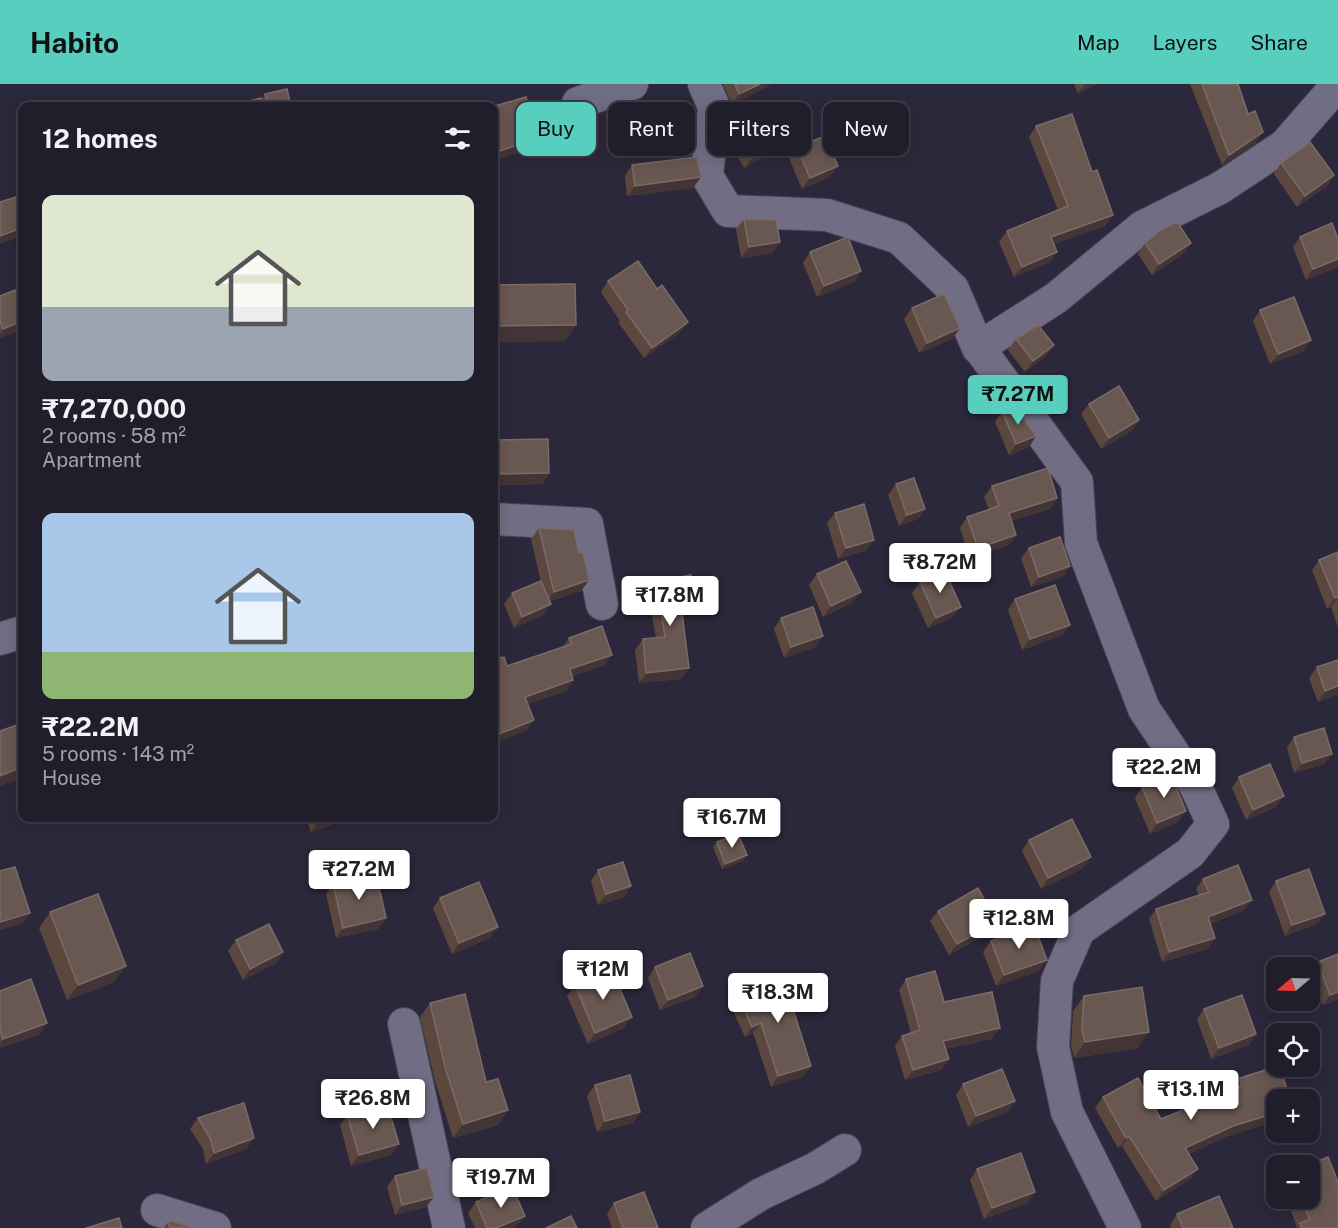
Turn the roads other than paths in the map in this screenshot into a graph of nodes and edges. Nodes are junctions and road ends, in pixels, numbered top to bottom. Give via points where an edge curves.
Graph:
1 (632, 84) edge
2 (704, 84) edge
3 (1338, 84) edge
4 (581, 102) edge
5 (979, 348) junction
6 (498, 519) edge
7 (602, 604) dead end
8 (18, 634) edge
9 (0, 639) edge
10 (404, 1024) dead end
11 (845, 1150) dead end
12 (157, 1210) dead end
13 (215, 1228) edge
14 (449, 1228) edge
15 (707, 1228) edge
16 (1125, 1228) edge

1 - 4 street
2 - 5 street via 714,107 707,176 728,210 827,215 899,238 953,289
3 - 5 street via 1285,145 1220,188 1142,227 1056,298
5 - 16 street via 1077,482 1081,543 1144,709 1195,785 1213,824 1190,853 1079,930 1057,981 1053,1047 1067,1112
6 - 7 street via 587,524
8 - 9 street
10 - 14 street
11 - 15 street via 760,1194
12 - 13 street

